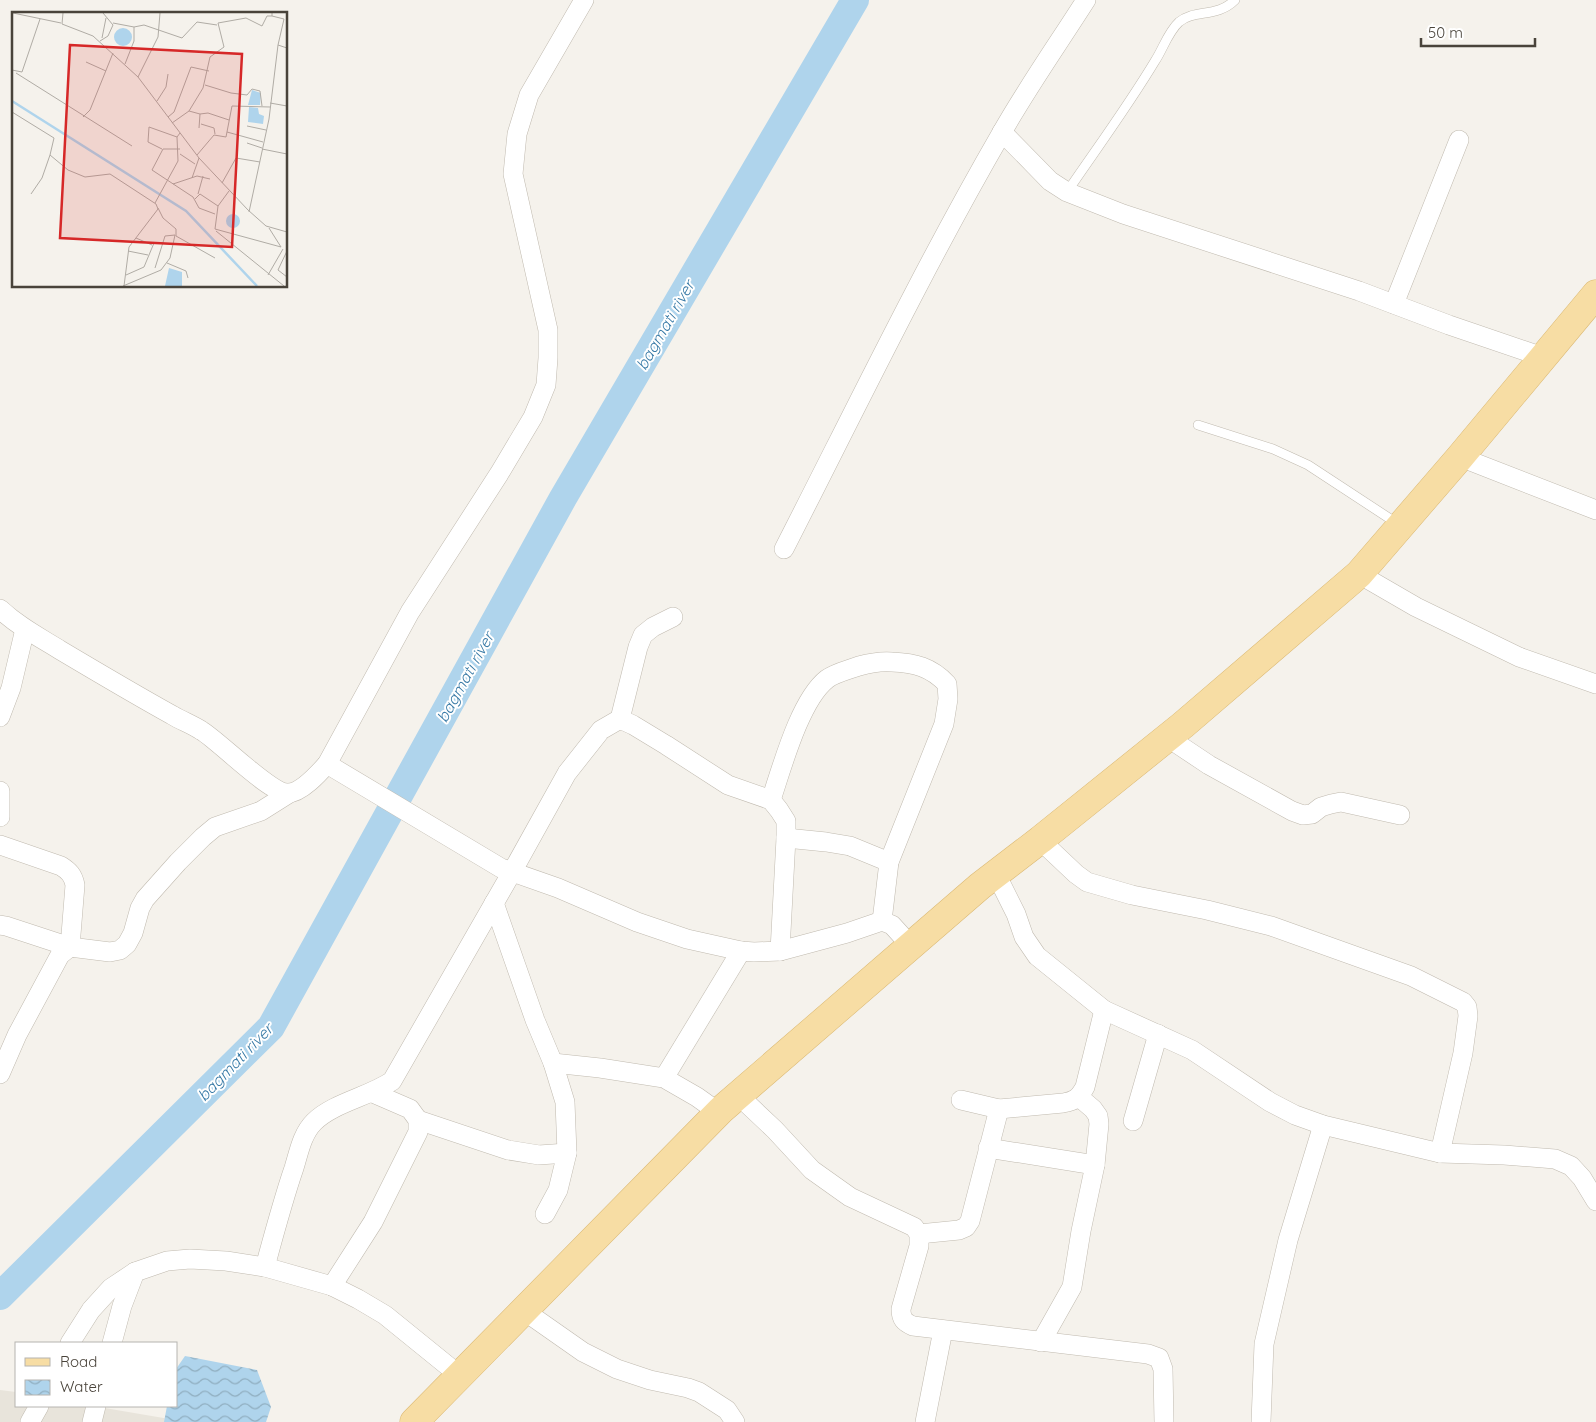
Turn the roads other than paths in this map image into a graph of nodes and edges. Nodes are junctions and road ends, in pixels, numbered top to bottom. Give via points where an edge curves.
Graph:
1 (584, 0) edge
2 (1086, 0) edge
3 (1235, 0) edge
4 (1002, 132) junction
5 (1459, 140) dead end
6 (1067, 192) junction
7 (1596, 294) edge
8 (1394, 304) junction
9 (1543, 357) junction
10 (1198, 425) dead end
11 (1460, 457) junction
12 (1596, 510) edge
13 (1400, 526) junction
14 (784, 548) dead end
15 (1359, 574) junction
16 (0, 609) edge
17 (673, 617) dead end
18 (25, 629) junction
19 (1596, 684) edge
20 (0, 717) edge
21 (620, 720) junction
22 (1167, 737) junction
23 (327, 764) junction
24 (0, 791) edge
25 (288, 794) junction
26 (771, 800) junction
27 (1400, 815) dead end
28 (0, 817) edge
29 (786, 838) junction
30 (1040, 840) junction
31 (0, 845) edge
32 (889, 862) junction
33 (507, 870) junction
34 (996, 874) junction
35 (494, 903) junction
36 (882, 921) junction
37 (0, 925) edge
38 (911, 946) junction
39 (70, 947) junction
40 (740, 951) junction
41 (780, 951) junction
42 (1104, 1010) junction
43 (1158, 1034) junction
44 (553, 1063) junction
45 (0, 1074) edge
46 (664, 1078) junction
47 (373, 1093) junction
48 (1079, 1097) junction
49 (961, 1100) dead end
50 (728, 1103) junction
51 (999, 1109) junction
52 (418, 1120) junction
53 (1134, 1121) dead end
54 (1323, 1125) junction
55 (988, 1148) junction
56 (567, 1152) junction
57 (1440, 1153) junction
58 (1095, 1165) junction
59 (1596, 1201) edge
60 (545, 1214) dead end
61 (919, 1234) junction
62 (265, 1267) junction
63 (135, 1272) junction
64 (332, 1286) junction
65 (523, 1310) junction
66 (943, 1330) junction
67 (71, 1342) edge
68 (112, 1342) edge
69 (1041, 1342) junction
70 (459, 1375) junction
71 (38, 1407) edge
72 (96, 1407) edge
73 (30, 1422) edge
74 (92, 1422) edge
75 (414, 1422) edge
76 (734, 1422) edge
77 (925, 1422) edge
78 (1164, 1422) edge
79 (1261, 1422) edge

1 - 23 street via 529,95 517,134 513,174 548,330 546,385 533,417 410,612
2 - 4 street
3 - 6 lane via 1224,8 1186,17 1178,23
4 - 6 street via 1050,181
4 - 14 street via 901,317
5 - 8 street
6 - 8 street via 1123,214
7 - 9 main road
8 - 9 street
9 - 11 main road
10 - 13 lane via 1273,449 1308,465
11 - 12 street
11 - 13 main road
13 - 15 main road
15 - 19 street via 1416,607 1519,657
15 - 22 main road
16 - 18 street
17 - 21 street via 643,635
18 - 20 street via 11,688
18 - 25 street via 203,731 249,769
21 - 26 street via 666,745 728,786
21 - 33 street via 600,730 567,773
22 - 27 street via 1209,765 1303,815 1341,802
22 - 30 main road
23 - 25 street via 315,778
23 - 33 street
24 - 28 street
25 - 39 street via 261,811 215,827 203,837 145,899 133,934 120,950 110,952
26 - 29 street via 786,821
26 - 32 street via 792,737 812,696 827,679 843,671 882,661 921,666 938,674 947,684 944,724
29 - 32 street via 850,846
29 - 41 street
30 - 34 main road
30 - 57 street via 1087,882 1132,896 1271,926 1411,976 1463,1002 1468,1016 1463,1052
31 - 39 street via 53,862 73,876
32 - 36 street
33 - 35 street
33 - 40 street via 637,922 687,939
34 - 38 main road
34 - 42 street via 1024,937 1037,956
35 - 44 street
35 - 47 street via 392,1081
36 - 38 street via 892,925
36 - 41 street
37 - 39 street
38 - 50 main road
39 - 45 street via 60,955
40 - 41 street
40 - 46 street
42 - 43 street
42 - 48 street
43 - 53 street
43 - 54 street via 1192,1050 1295,1116
44 - 46 street
44 - 56 street via 565,1102
46 - 50 street via 697,1096
47 - 52 street via 410,1109
47 - 62 street via 337,1107 314,1122 304,1136
48 - 51 street via 1072,1102
48 - 58 street via 1098,1116
49 - 51 street
50 - 61 street via 775,1130 812,1170 850,1197 914,1226
50 - 65 main road
51 - 55 street
52 - 56 street via 508,1150 538,1155
52 - 64 street via 418,1132 373,1222
54 - 57 street
54 - 79 street via 1288,1240 1264,1344
55 - 58 street
55 - 61 street via 966,1228
56 - 60 street via 558,1190
57 - 59 street via 1555,1159 1571,1166
58 - 69 street via 1072,1287
61 - 66 street via 919,1246 901,1317 913,1326
62 - 63 street via 190,1258 167,1261
62 - 64 street
63 - 67 street via 110,1288
63 - 68 street
64 - 70 street via 385,1315
65 - 70 main road
65 - 76 street via 583,1352 617,1369 699,1392 728,1410
66 - 69 street
66 - 77 street
69 - 78 street via 1159,1358 1163,1369
70 - 75 main road
71 - 73 street
72 - 74 street

